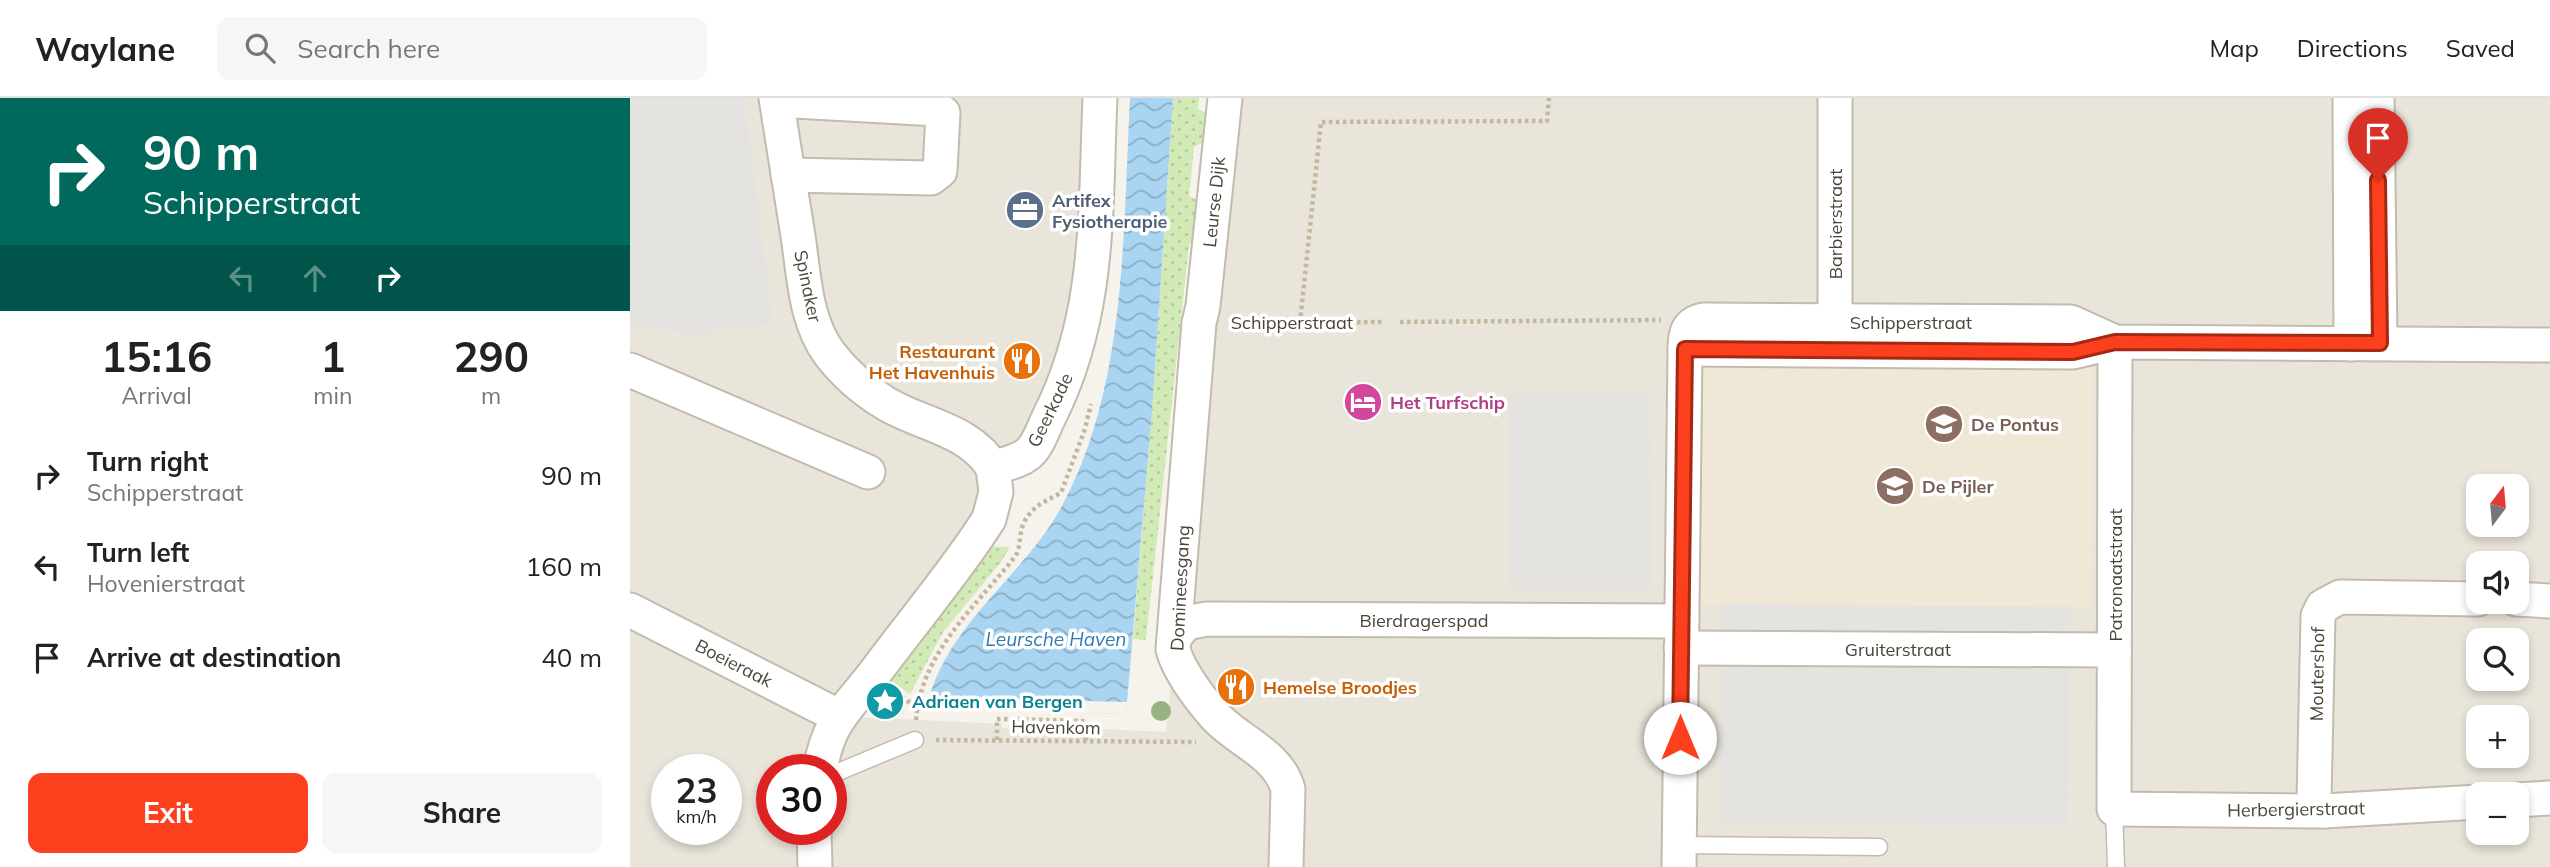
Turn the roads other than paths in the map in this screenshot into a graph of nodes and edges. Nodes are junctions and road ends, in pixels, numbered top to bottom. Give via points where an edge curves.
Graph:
1 (1100, 98) edge
2 (1225, 98) edge
3 (1835, 98) edge
4 (2350, 98) edge
5 (2377, 98) edge
6 (776, 99) edge
7 (950, 106) edge
8 (788, 175) junction
9 (1201, 315) joint
10 (1835, 335) junction
11 (2115, 342) junction
12 (2366, 344) junction
13 (2550, 345) edge
14 (1685, 349) junction
15 (630, 370) edge
16 (993, 467) junction
17 (868, 472) dead end
18 (2466, 599) edge
19 (2529, 600) edge
20 (2550, 601) edge
21 (630, 610) edge
22 (1681, 635) junction
23 (1174, 638) junction
24 (2114, 650) junction
25 (838, 716) junction
26 (915, 740) road end
27 (824, 754) edge
28 (847, 768) edge
29 (2550, 798) edge
30 (2529, 799) edge
31 (2466, 803) edge
32 (2114, 809) junction
33 (2325, 811) junction
34 (815, 845) edge
35 (1879, 847) dead end
36 (1679, 856) edge
37 (816, 867) edge
38 (1286, 867) edge
39 (2116, 867) edge

1 - 16 street, Geerkade via 1092,272 1077,348 1063,390 1035,445 1026,456
2 - 9 street, Leurse Dijk
3 - 10 street, Barbierstraat
4 - 12 street
5 - 12 street
6 - 7 street via 937,109
6 - 8 street, Spinaker
7 - 8 street via 940,171 932,178
8 - 16 street, Spinaker via 811,316 828,352 870,393 900,412 971,443
9 - 23 street, Domineesgang
10 - 11 street, Schipperstraat via 2071,322
10 - 14 street, Schipperstraat
10 - 14 street, Schipperstraat via 1704,320 1687,330
11 - 12 street, Schipperstraat
11 - 24 street, Patronaatstraat
12 - 13 street, Schipperstraat
14 - 22 street
15 - 17 street
16 - 25 street via 996,492 989,519
18 - 33 street, Moutershof via 2340,597 2323,606 2318,616 2314,801
19 - 20 street
21 - 25 street, Boeieraak
22 - 23 street, Bierdragerspad via 1543,621 1207,620 1186,623
22 - 24 street, Gruiterstraat
22 - 36 street
23 - 38 street, Domineesgang via 1180,668 1217,718 1273,762 1286,779
24 - 32 street, Patronaatstraat
25 - 27 street
26 - 28 lane
29 - 30 street
31 - 33 street, Herbergierstraat
32 - 33 street, Herbergierstraat
32 - 39 lane
34 - 37 street
35 - 36 lane

